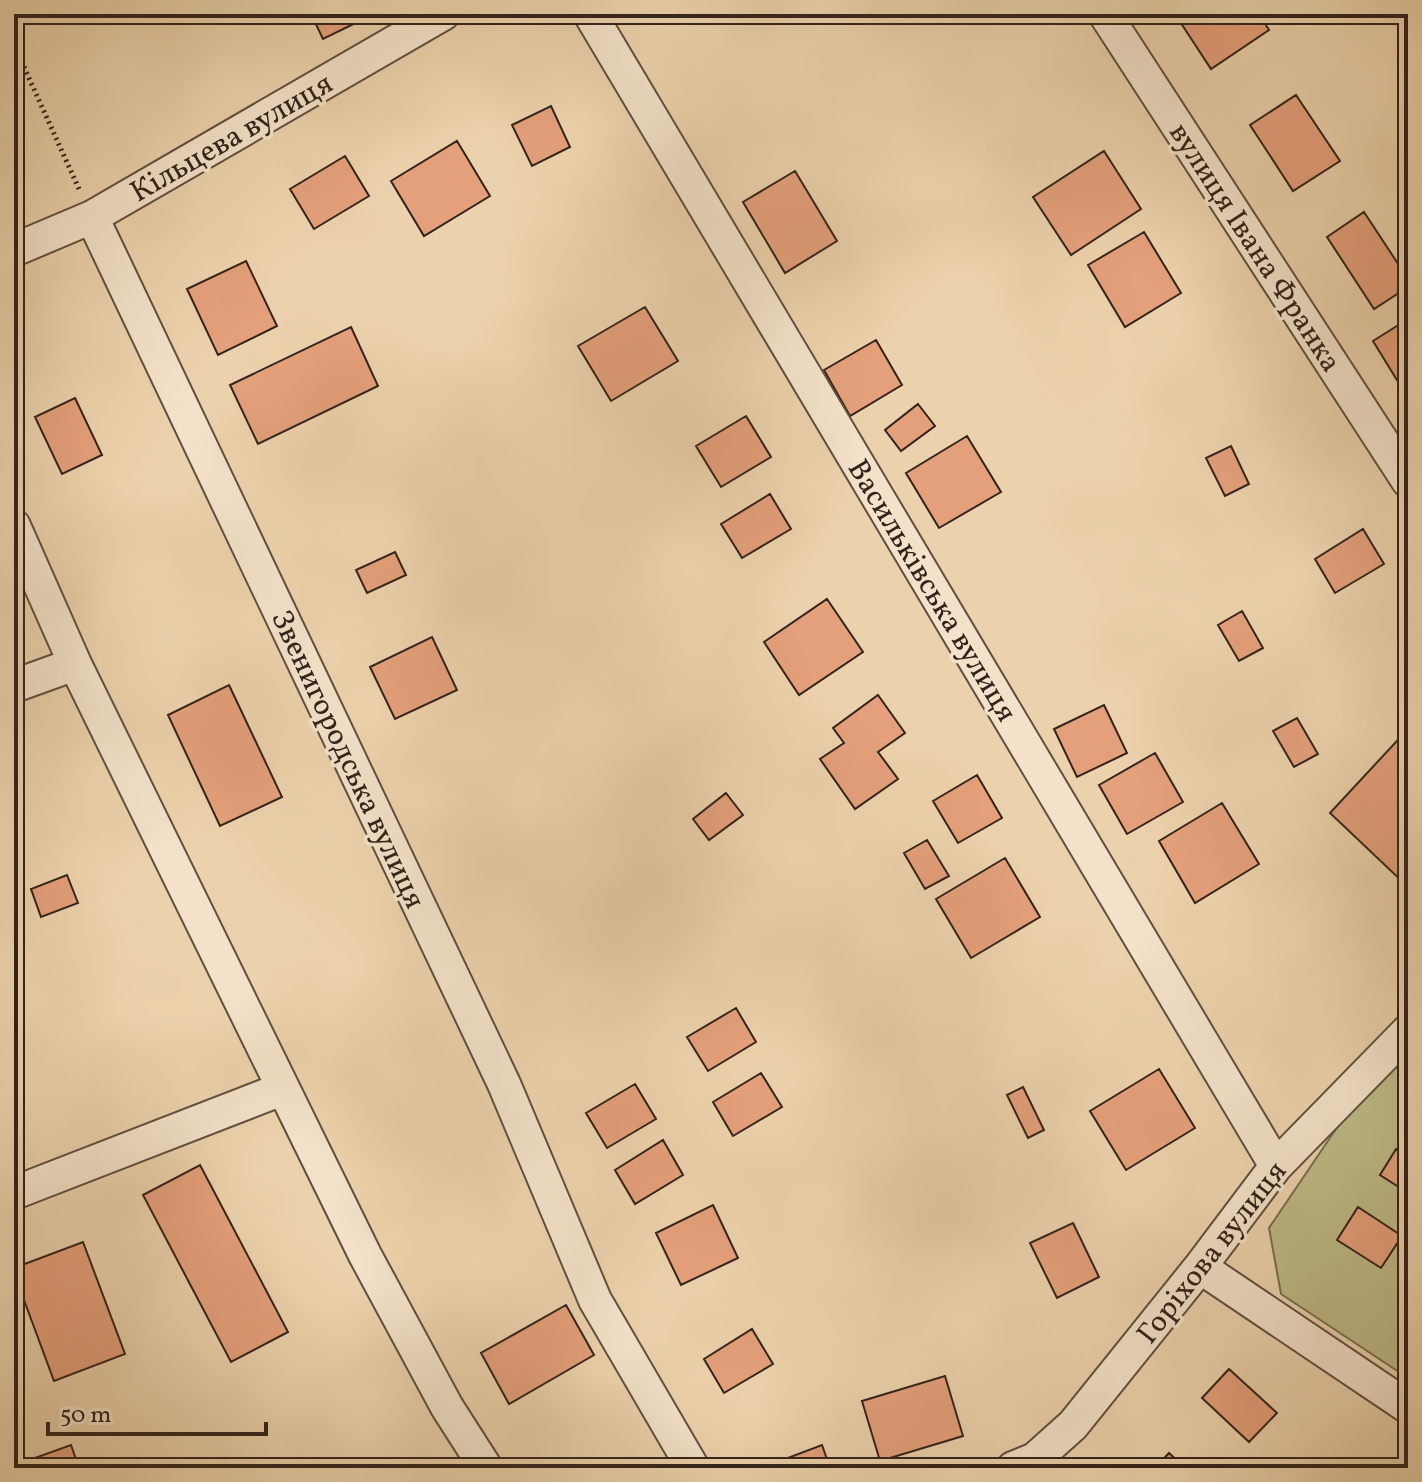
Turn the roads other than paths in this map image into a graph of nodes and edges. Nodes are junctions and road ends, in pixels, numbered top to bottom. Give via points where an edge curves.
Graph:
1 (443, 14) edge
2 (590, 14) edge
3 (1105, 14) edge
4 (92, 217) junction
5 (14, 250) edge
6 (1408, 481) edge
7 (14, 526) edge
8 (75, 664) junction
9 (14, 686) edge
10 (1408, 1031) edge
11 (282, 1089) junction
12 (1276, 1166) junction
13 (14, 1193) edge
14 (1200, 1267) junction
15 (1408, 1407) edge
16 (486, 1468) edge
17 (693, 1468) edge
18 (1013, 1468) edge

1 - 4 street, Кільцева вулиця
2 - 12 street, Васильківська вулиця
3 - 6 street, вулиця Івана Франка
4 - 5 street, Кільцева вулиця
4 - 17 street, Звенигородська вулиця via 504,1084 595,1300
7 - 8 street
8 - 9 street
8 - 11 street
10 - 12 street, Горіхова вулиця
11 - 13 street
11 - 16 street via 372,1269
12 - 14 street, Горіхова вулиця
14 - 15 street
14 - 18 street, Горіхова вулиця via 1073,1425 1035,1459

